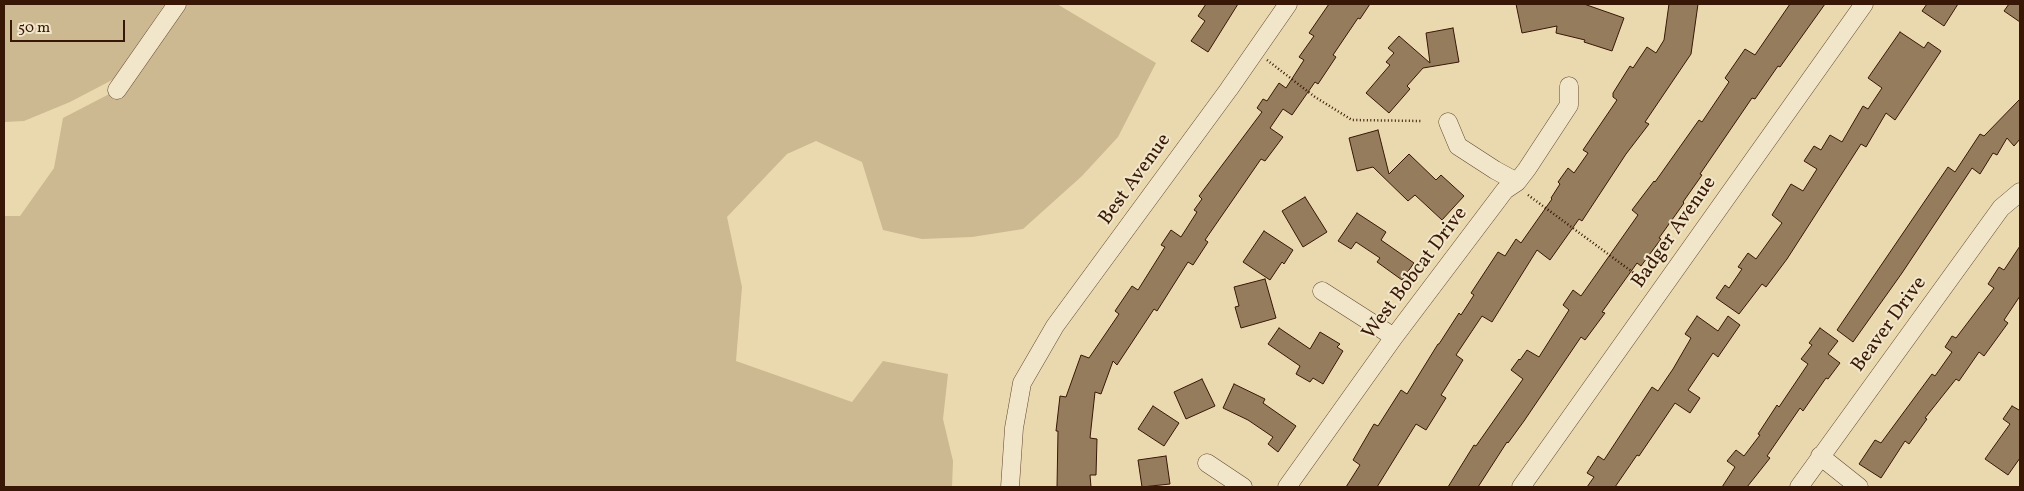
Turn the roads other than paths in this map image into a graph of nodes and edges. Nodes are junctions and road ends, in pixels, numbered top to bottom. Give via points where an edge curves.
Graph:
1 (177, 4) edge
2 (1288, 4) edge
3 (1864, 4) edge
4 (1569, 86) dead end
5 (117, 90) dead end
6 (1448, 122) dead end
7 (1520, 186) junction
8 (2020, 192) edge
9 (1322, 291) dead end
10 (1394, 337) junction
11 (1820, 456) junction
12 (1207, 463) dead end
13 (1010, 487) edge
14 (1243, 487) edge
15 (1287, 487) edge
16 (1521, 487) edge
17 (1799, 487) edge
18 (1859, 487) edge

1 - 5 street
2 - 13 street, Best Avenue via 1055,326 1022,384 1014,428
3 - 16 street, Badger Avenue
4 - 7 street, West Bobcat Drive via 1569,105
6 - 7 street via 1458,146
7 - 10 street, West Bobcat Drive via 1505,190
8 - 11 street, Beaver Drive via 2001,208
9 - 10 street
10 - 15 street, West Bobcat Drive
11 - 17 street, Beaver Drive
11 - 18 street
12 - 14 street

